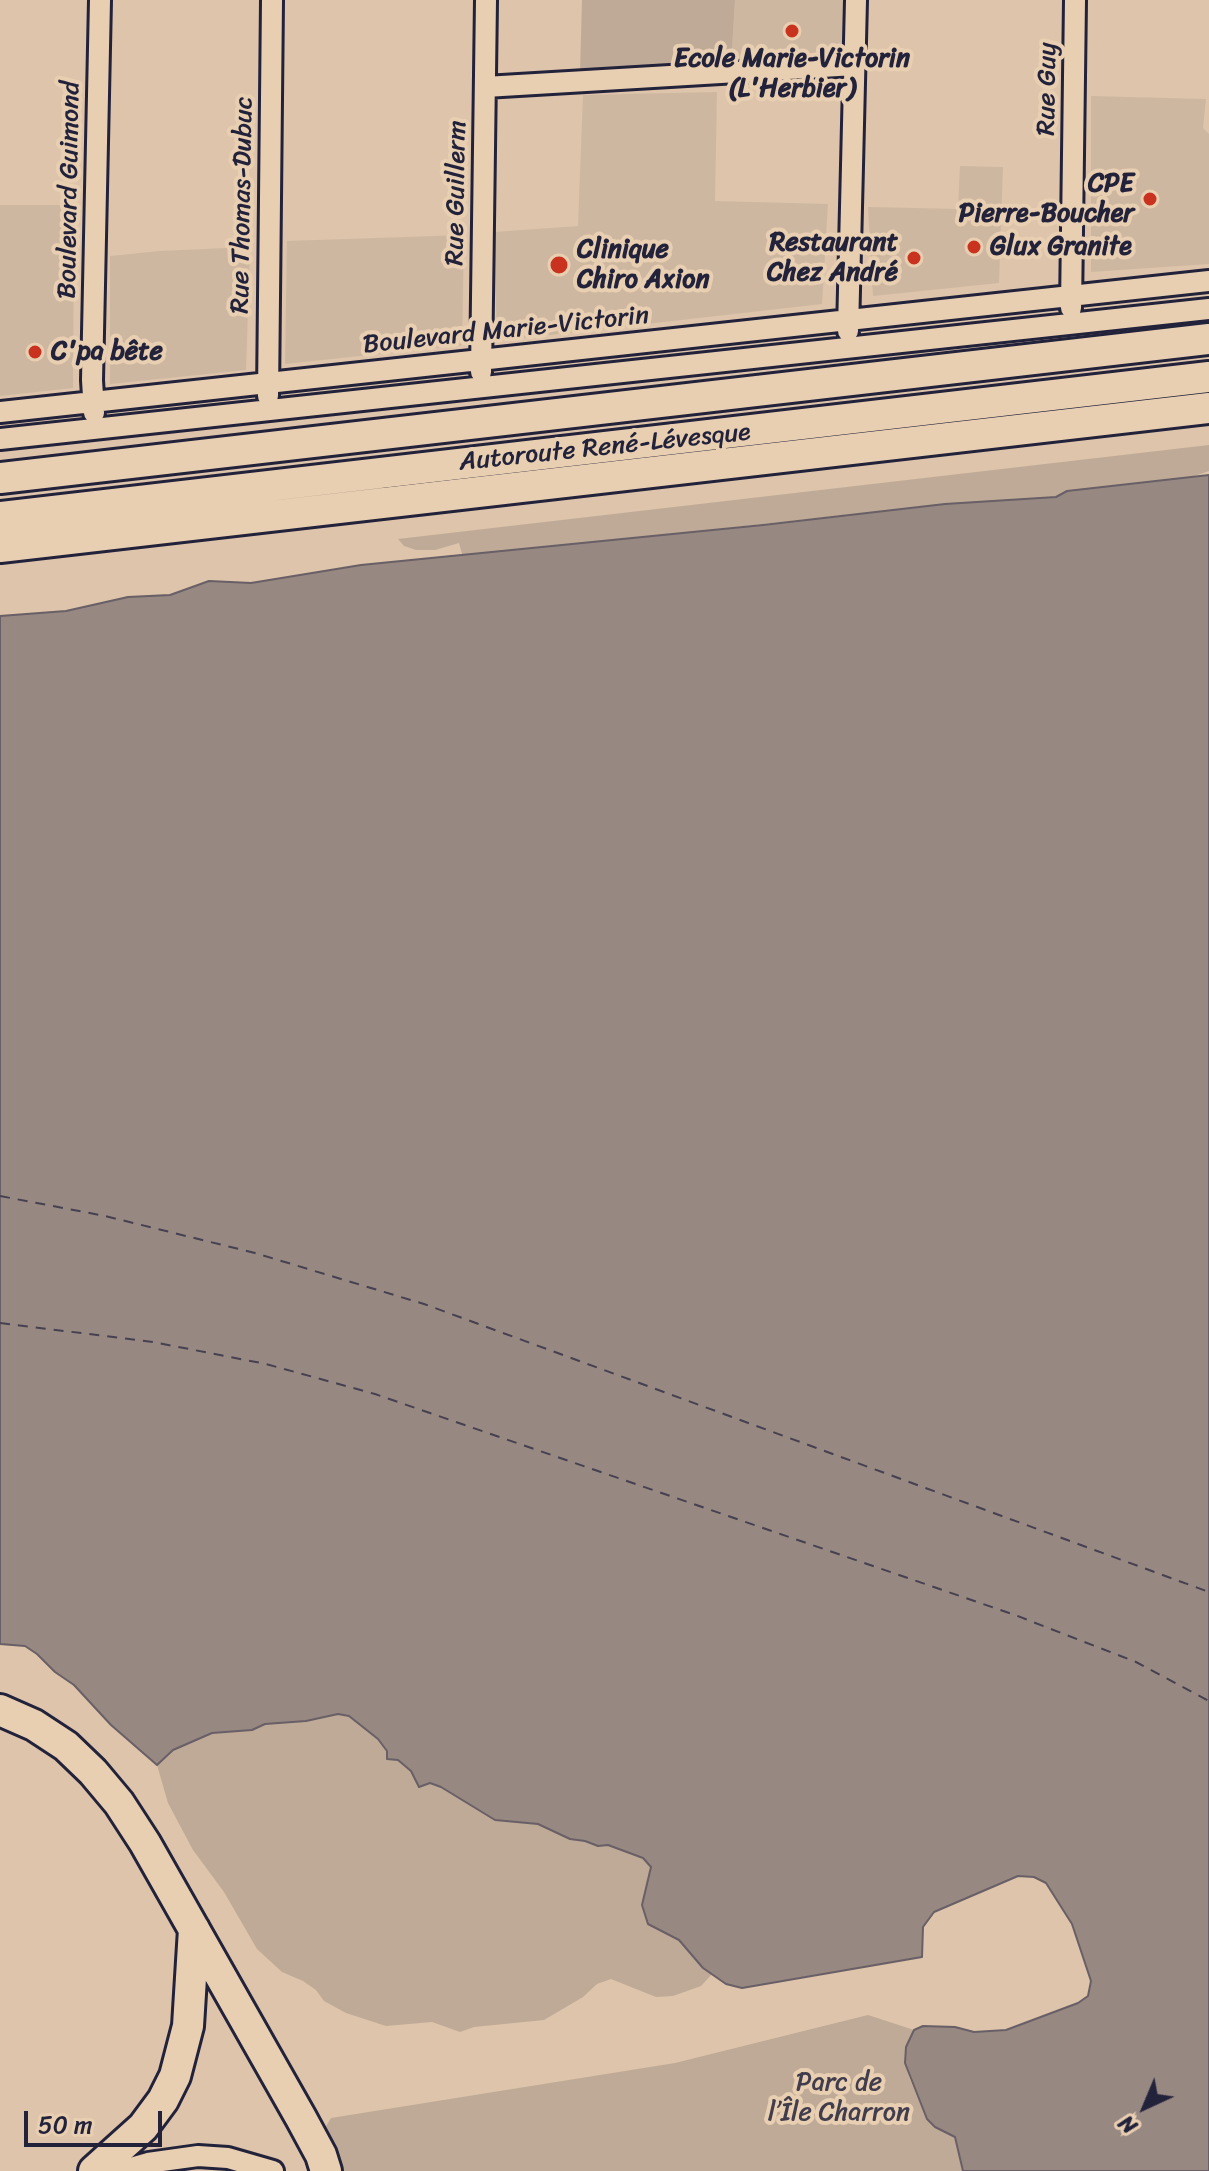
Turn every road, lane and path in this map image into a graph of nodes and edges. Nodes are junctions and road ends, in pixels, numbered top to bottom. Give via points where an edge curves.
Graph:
1 (100, 0) edge
2 (272, 0) edge
3 (486, 0) edge
4 (856, 0) edge
5 (1075, 0) edge
6 (855, 65) junction
7 (485, 87) junction
8 (1209, 281) edge
9 (1070, 297) junction
10 (1209, 309) edge
11 (847, 320) junction
12 (1073, 324) junction
13 (1209, 339) edge
14 (849, 347) junction
15 (1209, 357) edge
16 (480, 360) junction
17 (1209, 377) edge
18 (267, 383) junction
19 (483, 387) junction
20 (93, 402) junction
21 (1209, 408) edge
22 (269, 410) junction
23 (0, 412) edge
24 (96, 429) junction
25 (0, 439) edge
26 (0, 478) edge
27 (0, 496) edge
28 (0, 517) edge
29 (0, 547) edge
30 (0, 1710) edge
31 (194, 1929) junction
32 (94, 2171) edge
33 (120, 2171) edge
34 (273, 2171) edge
35 (326, 2171) edge

1 - 20 street, Boulevard Guimond
2 - 18 street, Rue Thomas-Dubuc
3 - 7 street, Rue Guillerm
4 - 6 street
5 - 9 street, Rue Guy
6 - 7 street
6 - 11 street
7 - 16 street, Rue Guillerm
8 - 9 street, Boulevard Marie-Victorin
9 - 11 street, Boulevard Marie-Victorin
9 - 12 street, Rue Guy
10 - 12 street, Boulevard Marie-Victorin
11 - 14 street
11 - 16 street, Boulevard Marie-Victorin
12 - 14 street, Boulevard Marie-Victorin
13 - 26 highway
14 - 19 street, Boulevard Marie-Victorin
15 - 27 highway
16 - 18 street, Boulevard Marie-Victorin
16 - 19 street, Rue Guillerm
17 - 28 highway, Autoroute René-Lévesque
18 - 20 street, Boulevard Marie-Victorin
18 - 22 street, Rue Thomas-Dubuc
19 - 22 street, Boulevard Marie-Victorin
20 - 23 street, Boulevard Marie-Victorin
20 - 24 street, Boulevard Guimond
21 - 29 highway, Autoroute René-Lévesque
22 - 24 street, Boulevard Marie-Victorin
24 - 25 street, Boulevard Marie-Victorin
30 - 31 highway via 51,1735 93,1772 130,1819
31 - 32 highway via 188,2026 175,2076 143,2127
31 - 35 highway
33 - 34 street via 198,2156

